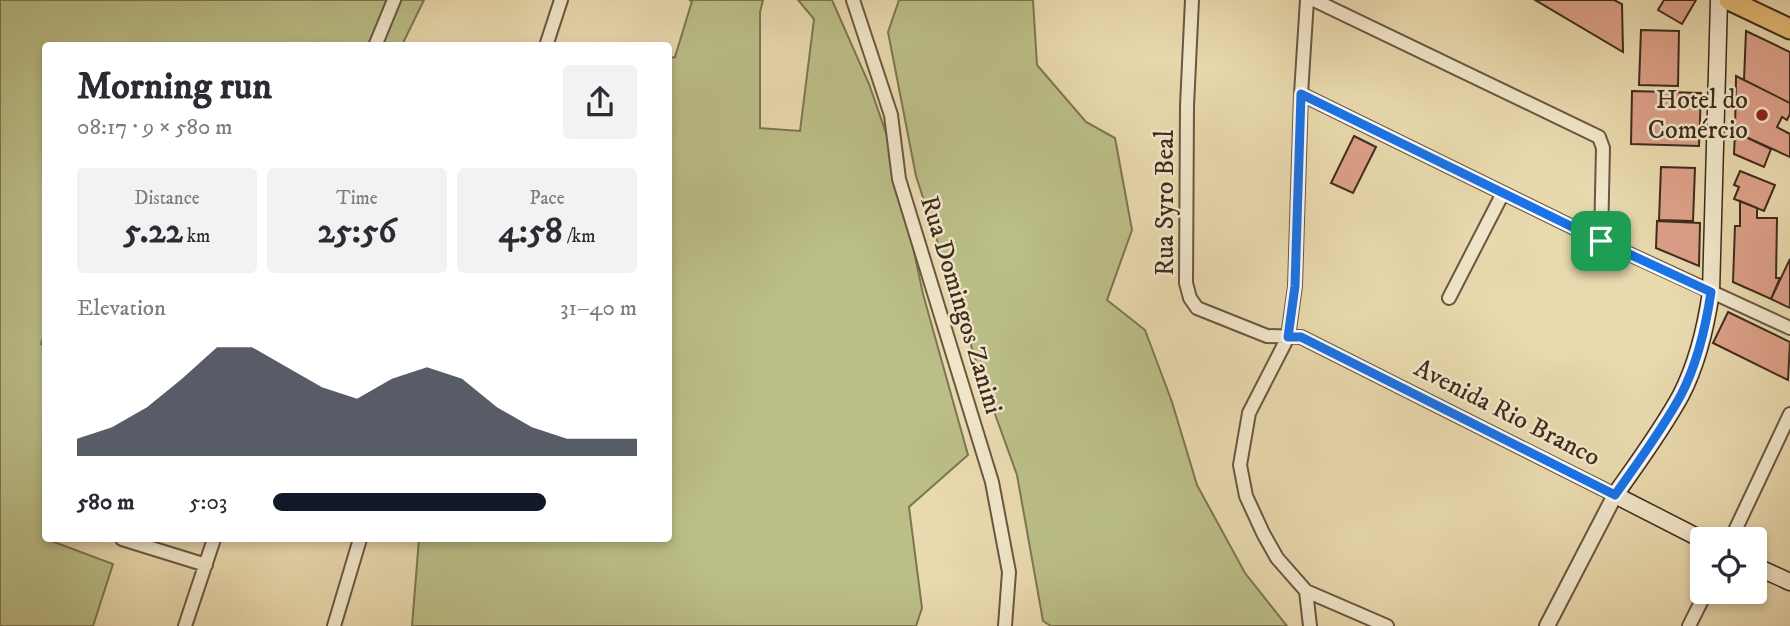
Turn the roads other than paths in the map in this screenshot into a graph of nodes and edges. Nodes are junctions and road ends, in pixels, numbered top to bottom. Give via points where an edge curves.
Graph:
1 (394, 0) edge
2 (561, 0) edge
3 (853, 0) edge
4 (1192, 0) edge
5 (1307, 0) edge
6 (1314, 0) edge
7 (1719, 0) edge
8 (1729, 0) edge
9 (1790, 29) edge
10 (377, 42) edge
11 (547, 42) edge
12 (1301, 94) junction
13 (1503, 193) junction
14 (1601, 241) junction
15 (1711, 292) junction
16 (1449, 298) dead end
17 (1790, 328) edge
18 (1288, 337) junction
19 (1790, 414) edge
20 (1615, 495) junction
21 (1737, 527) edge
22 (1690, 533) edge
23 (132, 542) edge
24 (213, 542) edge
25 (359, 542) edge
26 (206, 565) junction
27 (1767, 571) edge
28 (1790, 582) edge
29 (1306, 591) junction
30 (1700, 604) edge
31 (185, 626) edge
32 (334, 626) edge
33 (1005, 626) edge
34 (1310, 626) edge
35 (1387, 626) edge
36 (1547, 626) edge
37 (1689, 626) edge

1 - 10 street
2 - 11 street
3 - 33 street, Rua Domingos Zanini via 891,115 899,179 992,482 1009,572
4 - 18 street, Rua Syro Beal via 1187,106 1186,283 1190,298 1197,308 1267,336
5 - 12 street
6 - 14 street via 1599,137 1603,148
7 - 15 main road
8 - 9 main road
12 - 13 street
12 - 18 street via 1295,286
13 - 14 street
13 - 16 street
14 - 15 street
15 - 17 street
15 - 20 main road via 1706,326 1682,394
18 - 20 street, Avenida Rio Branco via 1301,337
18 - 29 street via 1249,412 1240,465 1246,496 1263,533 1277,558
19 - 21 street
20 - 22 main road, Avenida Rio Branco
20 - 36 street
23 - 26 street
24 - 26 street
25 - 32 street
26 - 31 street
27 - 28 main road
29 - 34 street
29 - 35 street
30 - 37 street

